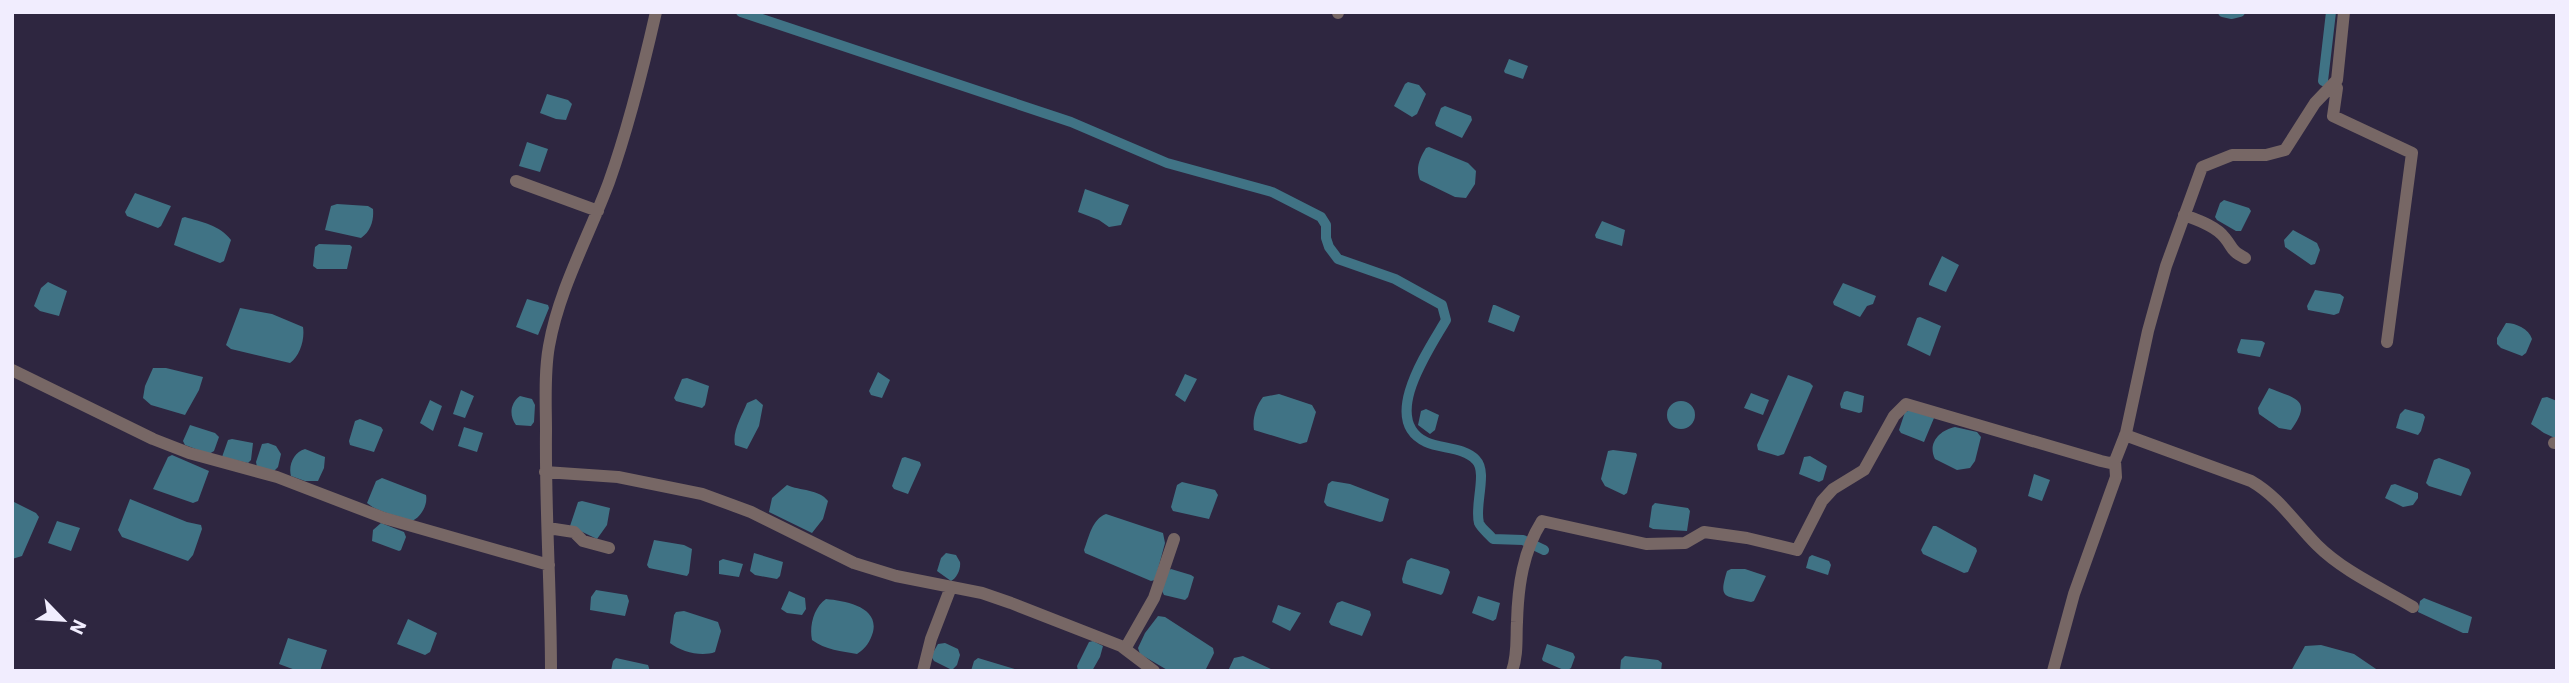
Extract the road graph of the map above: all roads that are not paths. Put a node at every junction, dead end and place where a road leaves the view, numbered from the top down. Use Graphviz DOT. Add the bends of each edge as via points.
graph roads {
  1 [pos="656,12"];
  2 [pos="2344,12"];
  3 [pos="2334,83"];
  4 [pos="516,181"];
  5 [pos="598,211"];
  6 [pos="2185,215"];
  7 [pos="2245,258"];
  8 [pos="2388,342"];
  9 [pos="12,370"];
  10 [pos="2125,435"];
  11 [pos="2115,461"];
  12 [pos="545,472"];
  13 [pos="548,528"];
  14 [pos="1174,540"];
  15 [pos="609,548"];
  16 [pos="549,565"];
  17 [pos="951,587"];
  18 [pos="2413,607"];
  19 [pos="1125,649"];
  20 [pos="551,671"];
  21 [pos="923,671"];
  22 [pos="1154,671"];
  23 [pos="1511,671"];
  24 [pos="2053,671"];
  1 -- 5 [label="street" via="627,127"];
  2 -- 3 [label="street"];
  3 -- 6 [label="street" via="2315,103 2285,150 2232,155 2202,167"];
  3 -- 8 [label="street" via="2333,117 2412,153"];
  4 -- 5 [label="street"];
  5 -- 12 [label="street" via="553,323"];
  6 -- 7 [label="street" via="2219,232 2231,249"];
  6 -- 10 [label="street" via="2166,266"];
  9 -- 16 [label="street" via="189,453 277,477 410,526"];
  10 -- 11 [label="street"];
  10 -- 18 [label="street" via="2266,489 2318,547"];
  11 -- 23 [label="street" via="2101,461 1906,404 1894,416 1864,470 1822,501 1797,550 1704,532 1685,543 1638,543 1542,521 1520,579"];
  11 -- 24 [label="street" via="2116,477 2074,594"];
  12 -- 13 [label="street"];
  12 -- 17 [label="street" via="618,477 702,494 751,512 854,563"];
  13 -- 15 [label="street" via="574,532 583,541"];
  13 -- 16 [label="street"];
  14 -- 19 [label="street" via="1154,598"];
  16 -- 20 [label="street"];
  17 -- 19 [label="street" via="982,593"];
  17 -- 21 [label="street"];
  19 -- 22 [label="street"];
}
